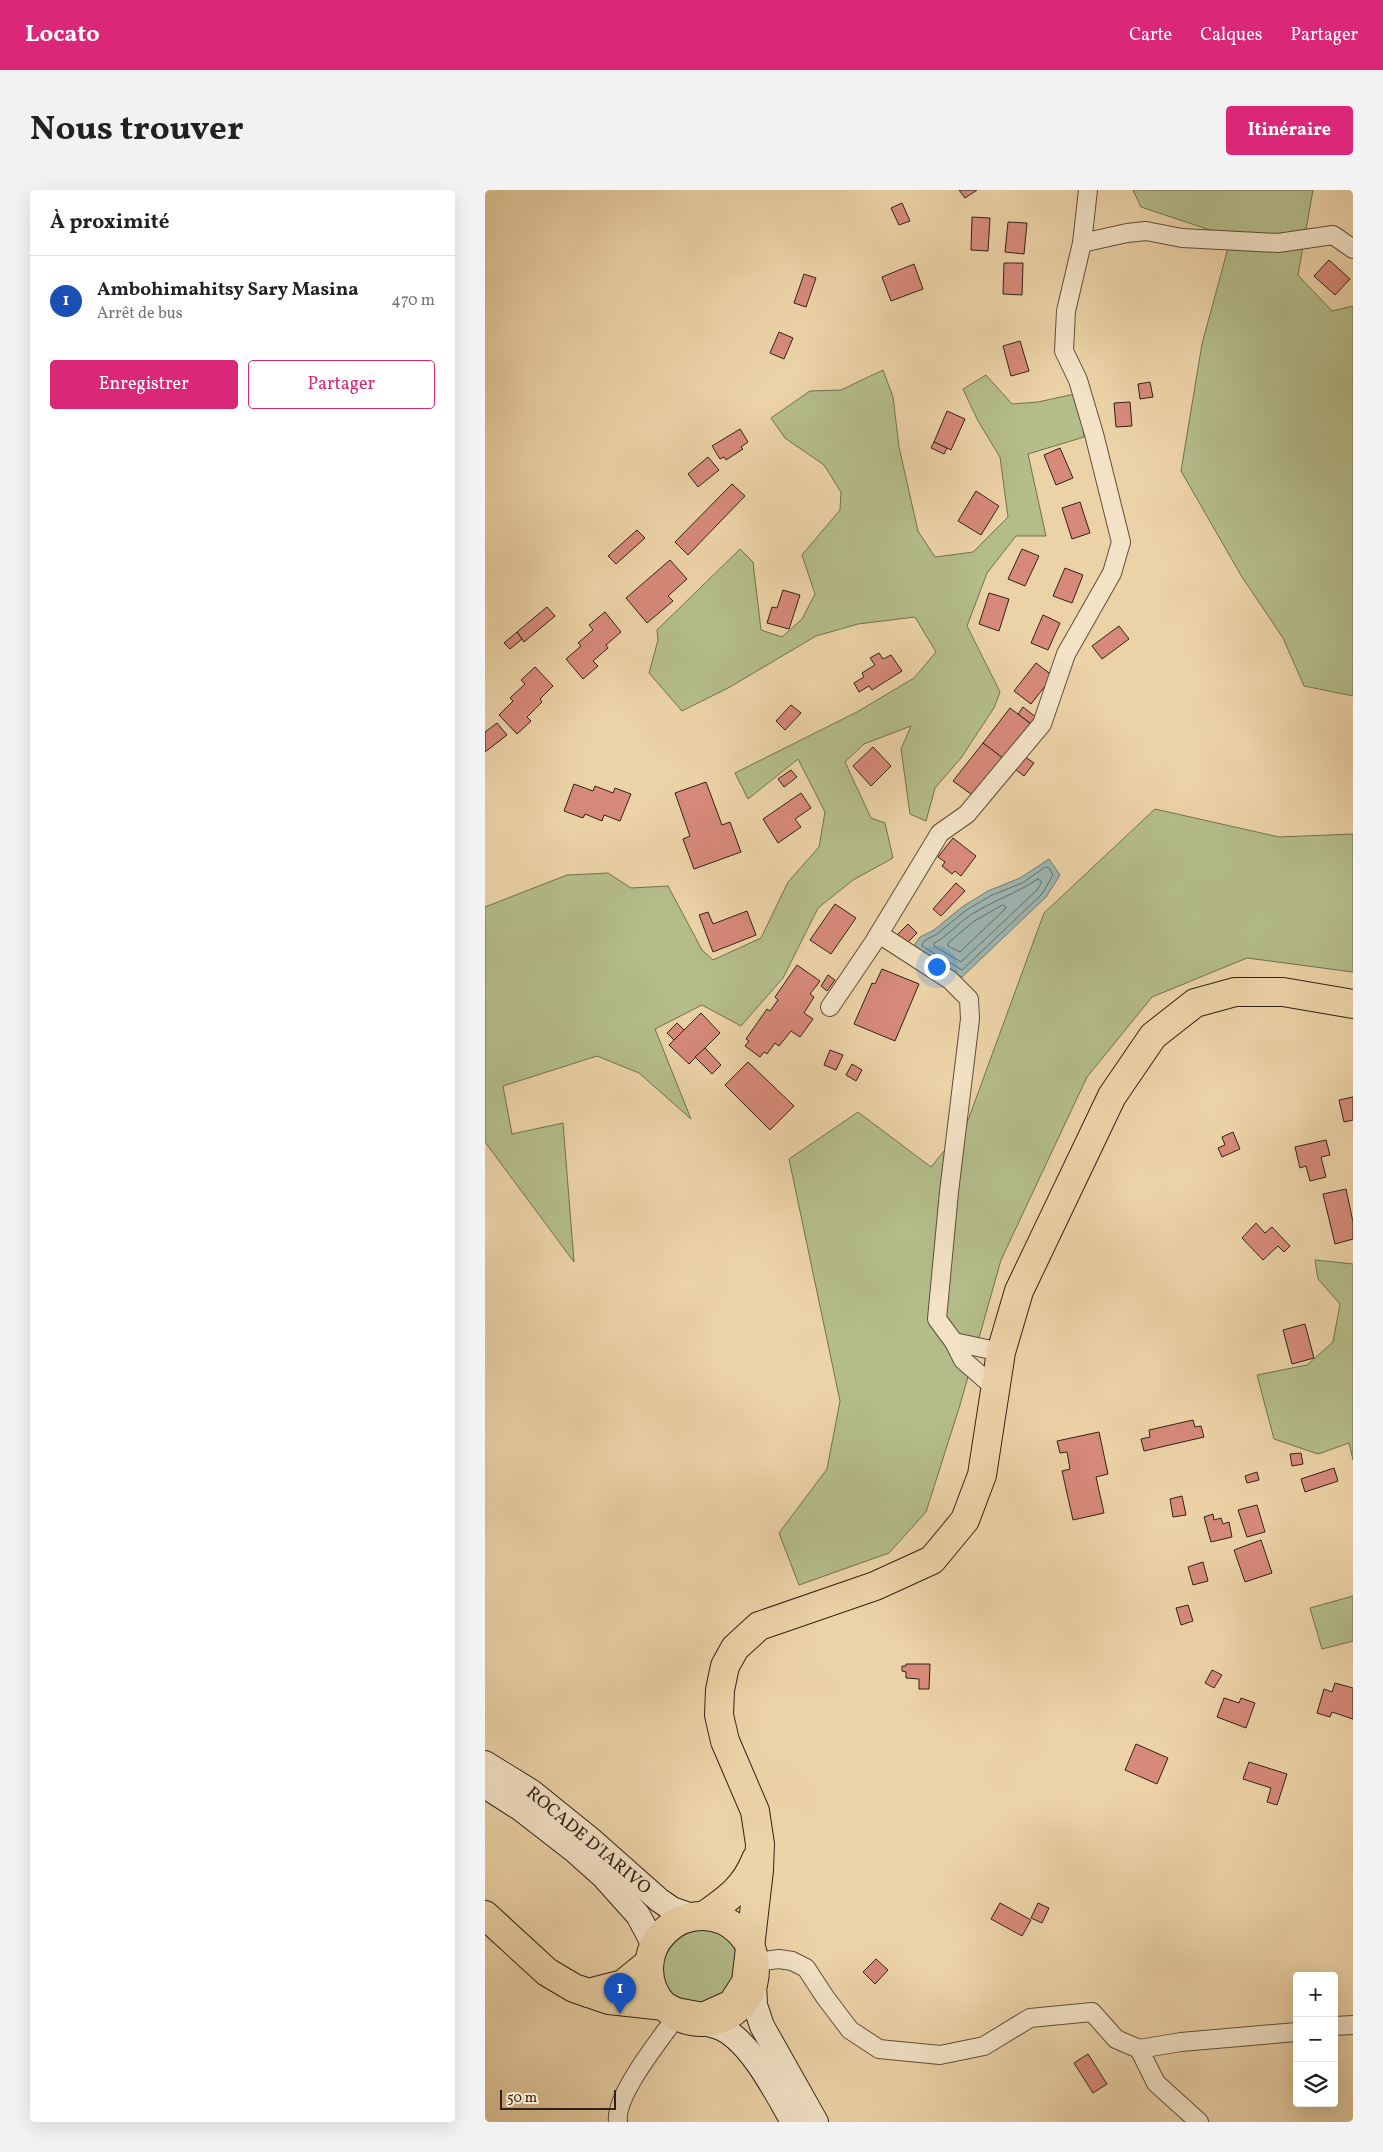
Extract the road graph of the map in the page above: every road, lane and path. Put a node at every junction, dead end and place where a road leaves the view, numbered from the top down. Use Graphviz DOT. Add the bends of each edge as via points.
graph roads {
  1 [pos="1088,190"];
  2 [pos="1082,243"];
  3 [pos="1353,249"];
  4 [pos="879,934"];
  5 [pos="1353,1004"];
  6 [pos="830,1007"];
  7 [pos="954,1342"];
  8 [pos="1001,1352"];
  9 [pos="995,1388"];
  10 [pos="485,1763"];
  11 [pos="485,1786"];
  12 [pos="759,1853"];
  13 [pos="485,1915"];
  14 [pos="699,1915"];
  15 [pos="651,1954"];
  16 [pos="753,1962"];
  17 [pos="588,1993"];
  18 [pos="680,2015"];
  19 [pos="1353,2025"];
  20 [pos="1338,2026"];
  21 [pos="1293,2032"];
  22 [pos="1139,2049"];
  23 [pos="618,2122"];
  24 [pos="793,2122"];
  25 [pos="816,2122"];
  26 [pos="1199,2122"];
  1 -- 2 [label="street"];
  2 -- 3 [label="street" via="1146,231 1182,238 1278,243 1333,235"];
  2 -- 4 [label="street" via="1066,311 1064,351 1078,380 1092,425 1121,542 1112,573 1066,654 1042,724 967,814 940,833"];
  4 -- 6 [label="street"];
  4 -- 7 [label="street" via="950,980 969,999 970,1019 937,1319"];
  5 -- 8 [label="main road" via="1283,992 1235,992 1195,1003 1153,1036 1112,1096 1019,1291"];
  7 -- 8 [label="street"];
  7 -- 9 [label="street" via="963,1360"];
  8 -- 9 [label="main road"];
  9 -- 12 [label="main road" via="982,1475 965,1520 932,1560 875,1586 759,1626 735,1648 725,1666 719,1715 725,1741 755,1811 760,1831"];
  10 -- 14 [label="main road, ROCADE D'IARIVO" via="533,1792 659,1900 672,1908"];
  11 -- 15 [label="main road, ROCADE D'IARIVO" via="521,1809 603,1876 638,1914"];
  12 -- 14 [label="main road" via="750,1875 733,1895"];
  12 -- 16 [label="main road"];
  13 -- 17 [label="main road" via="547,1972"];
  14 -- 15 [label="main road" via="670,1926"];
  14 -- 16 [label="main road" via="723,1919 739,1928"];
  15 -- 17 [label="main road" via="623,1984"];
  15 -- 18 [label="main road" via="649,1979 655,1994"];
  16 -- 18 [label="main road" via="743,2003 734,2011 724,2018"];
  16 -- 18 [label="main road" via="746,1982 732,2004 703,2017 676,2012"];
  16 -- 22 [label="street" via="779,1959 806,1968 851,2030 879,2050 939,2054 984,2046 1030,2018 1091,2012 1116,2039"];
  16 -- 25 [label="main road" via="755,2005 762,2026"];
  17 -- 18 [label="main road"];
  18 -- 23 [label="street" via="632,2080 617,2114"];
  18 -- 24 [label="main road" via="723,2029 743,2044 772,2084"];
  19 -- 20 [label="street"];
  21 -- 22 [label="street"];
  22 -- 26 [label="street" via="1156,2083"];
}
